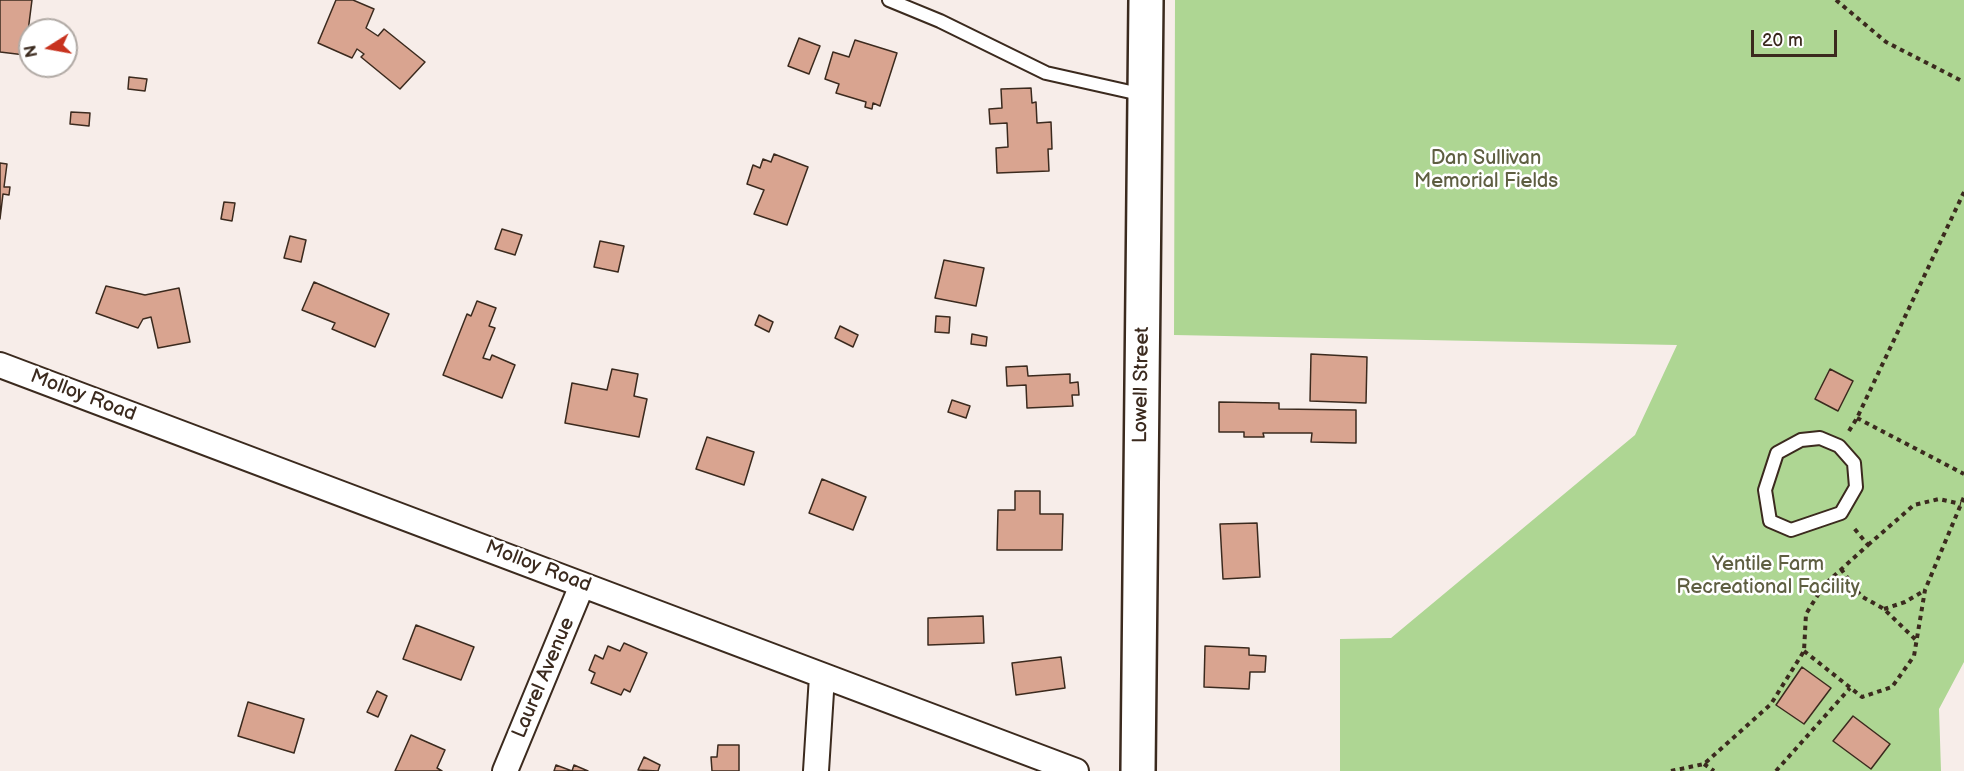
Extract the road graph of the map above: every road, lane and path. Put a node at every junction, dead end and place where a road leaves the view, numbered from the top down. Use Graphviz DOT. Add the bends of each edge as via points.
graph roads {
  1 [pos="889,0"];
  2 [pos="1146,0"];
  3 [pos="1836,0"];
  4 [pos="1964,82"];
  5 [pos="1145,95"];
  6 [pos="1964,192"];
  7 [pos="0,365"];
  8 [pos="1964,474"];
  9 [pos="1964,497"];
  10 [pos="1961,504"];
  11 [pos="1841,513"];
  12 [pos="1868,545"];
  13 [pos="1841,569"];
  14 [pos="582,585"];
  15 [pos="1925,590"];
  16 [pos="1884,609"];
  17 [pos="1917,641"];
  18 [pos="1804,651"];
  19 [pos="822,676"];
  20 [pos="1850,688"];
  21 [pos="1704,765"];
  22 [pos="504,771"];
  23 [pos="816,771"];
  24 [pos="1076,771"];
  25 [pos="1138,771"];
  26 [pos="1671,771"];
  27 [pos="1714,771"];
  28 [pos="1776,771"];
  1 -- 5 [label="lane" via="1046,73"];
  2 -- 5 [label="main road, Lowell Street"];
  3 -- 4 [label="path" via="1886,42"];
  5 -- 25 [label="main road, Lowell Street"];
  6 -- 8 [label="path" via="1857,418"];
  7 -- 14 [label="street, Molloy Road"];
  9 -- 10 [label="path"];
  10 -- 12 [label="path" via="1939,500 1914,505"];
  10 -- 15 [label="path"];
  11 -- 11 [label="lane" via="1856,487 1854,463 1839,446 1820,438 1801,440 1778,453 1765,490 1770,521 1791,530"];
  11 -- 12 [label="path"];
  12 -- 13 [label="path"];
  13 -- 16 [label="path" via="1861,596"];
  13 -- 18 [label="path" via="1824,585 1806,614"];
  14 -- 19 [label="street, Molloy Road"];
  14 -- 22 [label="street, Laurel Avenue"];
  15 -- 16 [label="path"];
  15 -- 17 [label="path"];
  16 -- 17 [label="path"];
  17 -- 20 [label="path" via="1914,656 1893,687 1862,697"];
  18 -- 20 [label="path"];
  18 -- 21 [label="path" via="1771,704"];
  19 -- 23 [label="street"];
  19 -- 24 [label="street, Molloy Road"];
  20 -- 28 [label="path"];
  21 -- 26 [label="path"];
  21 -- 27 [label="path"];
}
